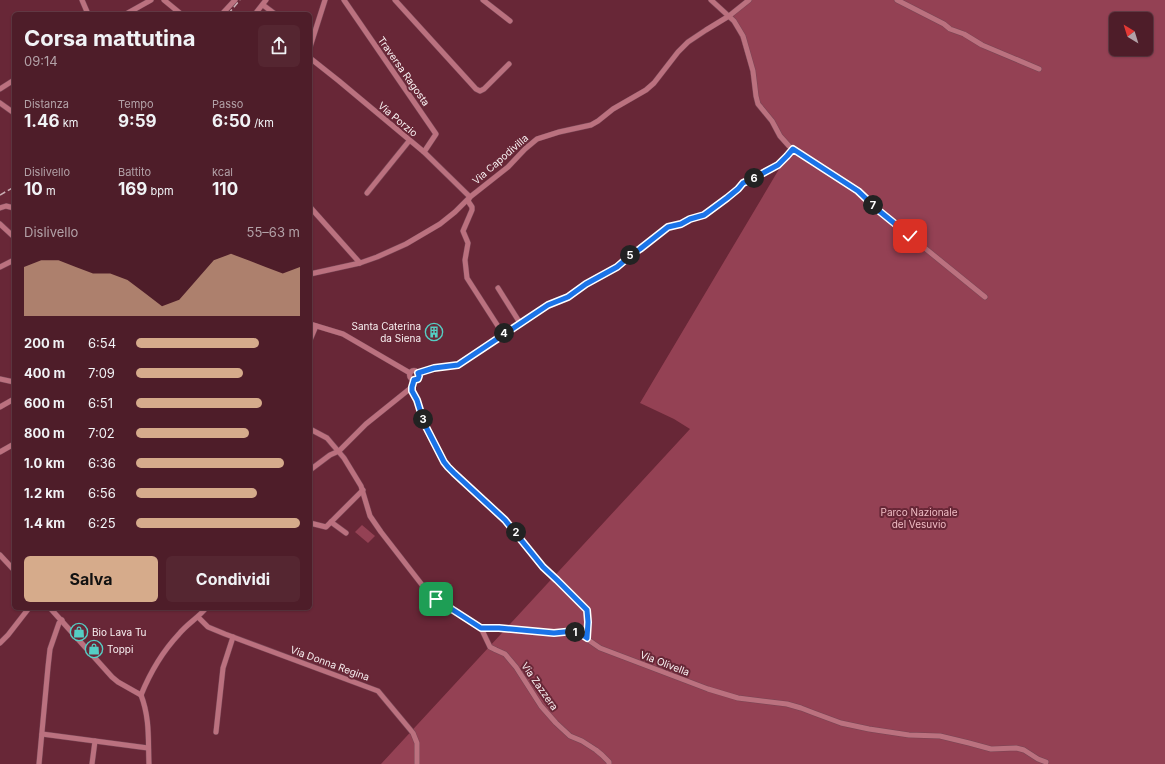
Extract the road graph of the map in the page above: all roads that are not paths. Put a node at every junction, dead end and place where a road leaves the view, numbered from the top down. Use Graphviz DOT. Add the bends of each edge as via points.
graph roads {
  1 [pos="82,0"];
  2 [pos="150,0"];
  3 [pos="164,0"];
  4 [pos="235,0"];
  5 [pos="266,0"];
  6 [pos="325,0"];
  7 [pos="344,0"];
  8 [pos="395,0"];
  9 [pos="483,0"];
  10 [pos="711,0"];
  11 [pos="749,0"];
  12 [pos="897,0"];
  13 [pos="263,5"];
  14 [pos="87,12"];
  15 [pos="129,12"];
  16 [pos="179,12"];
  17 [pos="224,12"];
  18 [pos="257,12"];
  19 [pos="272,12"];
  20 [pos="729,16"];
  21 [pos="510,21"];
  22 [pos="312,37"];
  23 [pos="312,60"];
  24 [pos="509,64"];
  25 [pos="1039,69"];
  26 [pos="12,81"];
  27 [pos="0,89"];
  28 [pos="0,103"];
  29 [pos="12,112"];
  30 [pos="409,140"];
  31 [pos="793,149"];
  32 [pos="424,152"];
  33 [pos="367,193"];
  34 [pos="470,197"];
  35 [pos="0,208"];
  36 [pos="12,208"];
  37 [pos="312,209"];
  38 [pos="0,224"];
  39 [pos="12,235"];
  40 [pos="12,261"];
  41 [pos="360,263"];
  42 [pos="0,267"];
  43 [pos="312,274"];
  44 [pos="498,288"];
  45 [pos="985,298"];
  46 [pos="520,323"];
  47 [pos="312,325"];
  48 [pos="316,326"];
  49 [pos="503,334"];
  50 [pos="312,335"];
  51 [pos="410,373"];
  52 [pos="418,373"];
  53 [pos="0,379"];
  54 [pos="414,380"];
  55 [pos="12,382"];
  56 [pos="412,387"];
  57 [pos="12,400"];
  58 [pos="0,407"];
  59 [pos="312,430"];
  60 [pos="12,445"];
  61 [pos="339,451"];
  62 [pos="0,452"];
  63 [pos="312,468"];
  64 [pos="362,490"];
  65 [pos="331,522"];
  66 [pos="312,524"];
  67 [pos="346,534"];
  68 [pos="0,555"];
  69 [pos="12,568"];
  70 [pos="27,610"];
  71 [pos="52,610"];
  72 [pos="204,610"];
  73 [pos="198,617"];
  74 [pos="62,620"];
  75 [pos="481,628"];
  76 [pos="233,637"];
  77 [pos="587,638"];
  78 [pos="0,643"];
  79 [pos="141,695"];
  80 [pos="216,732"];
  81 [pos="42,734"];
  82 [pos="95,742"];
  83 [pos="148,748"];
  84 [pos="1046,762"];
  85 [pos="39,764"];
  86 [pos="92,764"];
  87 [pos="149,764"];
  88 [pos="417,764"];
  89 [pos="609,764"];
  1 -- 14 [label="street"];
  2 -- 15 [label="street"];
  3 -- 16 [label="street"];
  4 -- 17 [label="street"];
  5 -- 13 [label="street"];
  6 -- 22 [label="street"];
  7 -- 32 [label="street, Traversa Ragosta" via="436,134"];
  8 -- 24 [label="street" via="476,89 484,89"];
  9 -- 21 [label="street"];
  10 -- 20 [label="street"];
  11 -- 20 [label="street, Via Capodivilla"];
  12 -- 25 [label="street" via="982,45"];
  13 -- 18 [label="street"];
  13 -- 19 [label="street"];
  20 -- 31 [label="street" via="743,36 753,71 758,104 780,136"];
  20 -- 34 [label="street, Via Capodivilla" via="688,42 646,90 591,125 537,139 508,167"];
  23 -- 30 [label="street, Via Porzio"];
  26 -- 27 [label="street"];
  28 -- 29 [label="street"];
  30 -- 32 [label="street, Via Porzio"];
  30 -- 33 [label="street"];
  31 -- 45 [label="street" via="858,191"];
  31 -- 46 [label="street" via="778,165 743,183 704,215 668,227 617,267"];
  32 -- 34 [label="street, Via Porzio"];
  34 -- 41 [label="street, Via Capodivilla" via="428,232"];
  34 -- 49 [label="street" via="468,202 472,210 464,231 468,243 465,260 467,278"];
  35 -- 36 [label="street"];
  37 -- 41 [label="street"];
  38 -- 39 [label="street"];
  40 -- 42 [label="street"];
  41 -- 43 [label="street, Via Capodivilla"];
  44 -- 46 [label="street"];
  46 -- 49 [label="street"];
  47 -- 48 [label="street"];
  48 -- 50 [label="street"];
  48 -- 51 [label="street" via="343,334"];
  49 -- 52 [label="street" via="458,365"];
  51 -- 52 [label="street"];
  51 -- 54 [label="street" via="410,378"];
  52 -- 54 [label="street" via="418,379"];
  53 -- 55 [label="street"];
  54 -- 56 [label="street"];
  56 -- 61 [label="street" via="366,424"];
  56 -- 77 [label="street" via="424,423 448,467 505,520 543,567 587,610"];
  57 -- 58 [label="street"];
  59 -- 61 [label="street" via="327,438"];
  60 -- 62 [label="street"];
  61 -- 63 [label="street"];
  61 -- 64 [label="street"];
  64 -- 65 [label="street"];
  64 -- 75 [label="street" via="370,516 426,590"];
  65 -- 66 [label="street" via="326,528"];
  65 -- 67 [label="street"];
  68 -- 69 [label="street"];
  70 -- 78 [label="street"];
  71 -- 74 [label="street"];
  72 -- 73 [label="street"];
  73 -- 76 [label="street, Via Donna Regina" via="208,626"];
  73 -- 79 [label="street" via="170,644 147,680"];
  74 -- 79 [label="street" via="112,677"];
  74 -- 81 [label="street" via="50,649"];
  75 -- 77 [label="street, Via Olivella" via="554,633 574,631"];
  75 -- 89 [label="street, Via Zazzera" via="490,647 505,654 556,723 570,736 602,755"];
  76 -- 80 [label="street" via="223,668"];
  76 -- 88 [label="street, Via Donna Regina" via="378,691 413,733 417,743"];
  77 -- 84 [label="street, Via Olivella" via="600,648 738,698 787,704 841,723 910,735 940,736 991,749 1016,748"];
  79 -- 83 [label="street" via="148,722"];
  81 -- 82 [label="street"];
  81 -- 85 [label="street"];
  82 -- 83 [label="street"];
  82 -- 86 [label="street"];
  83 -- 87 [label="street"];
}
